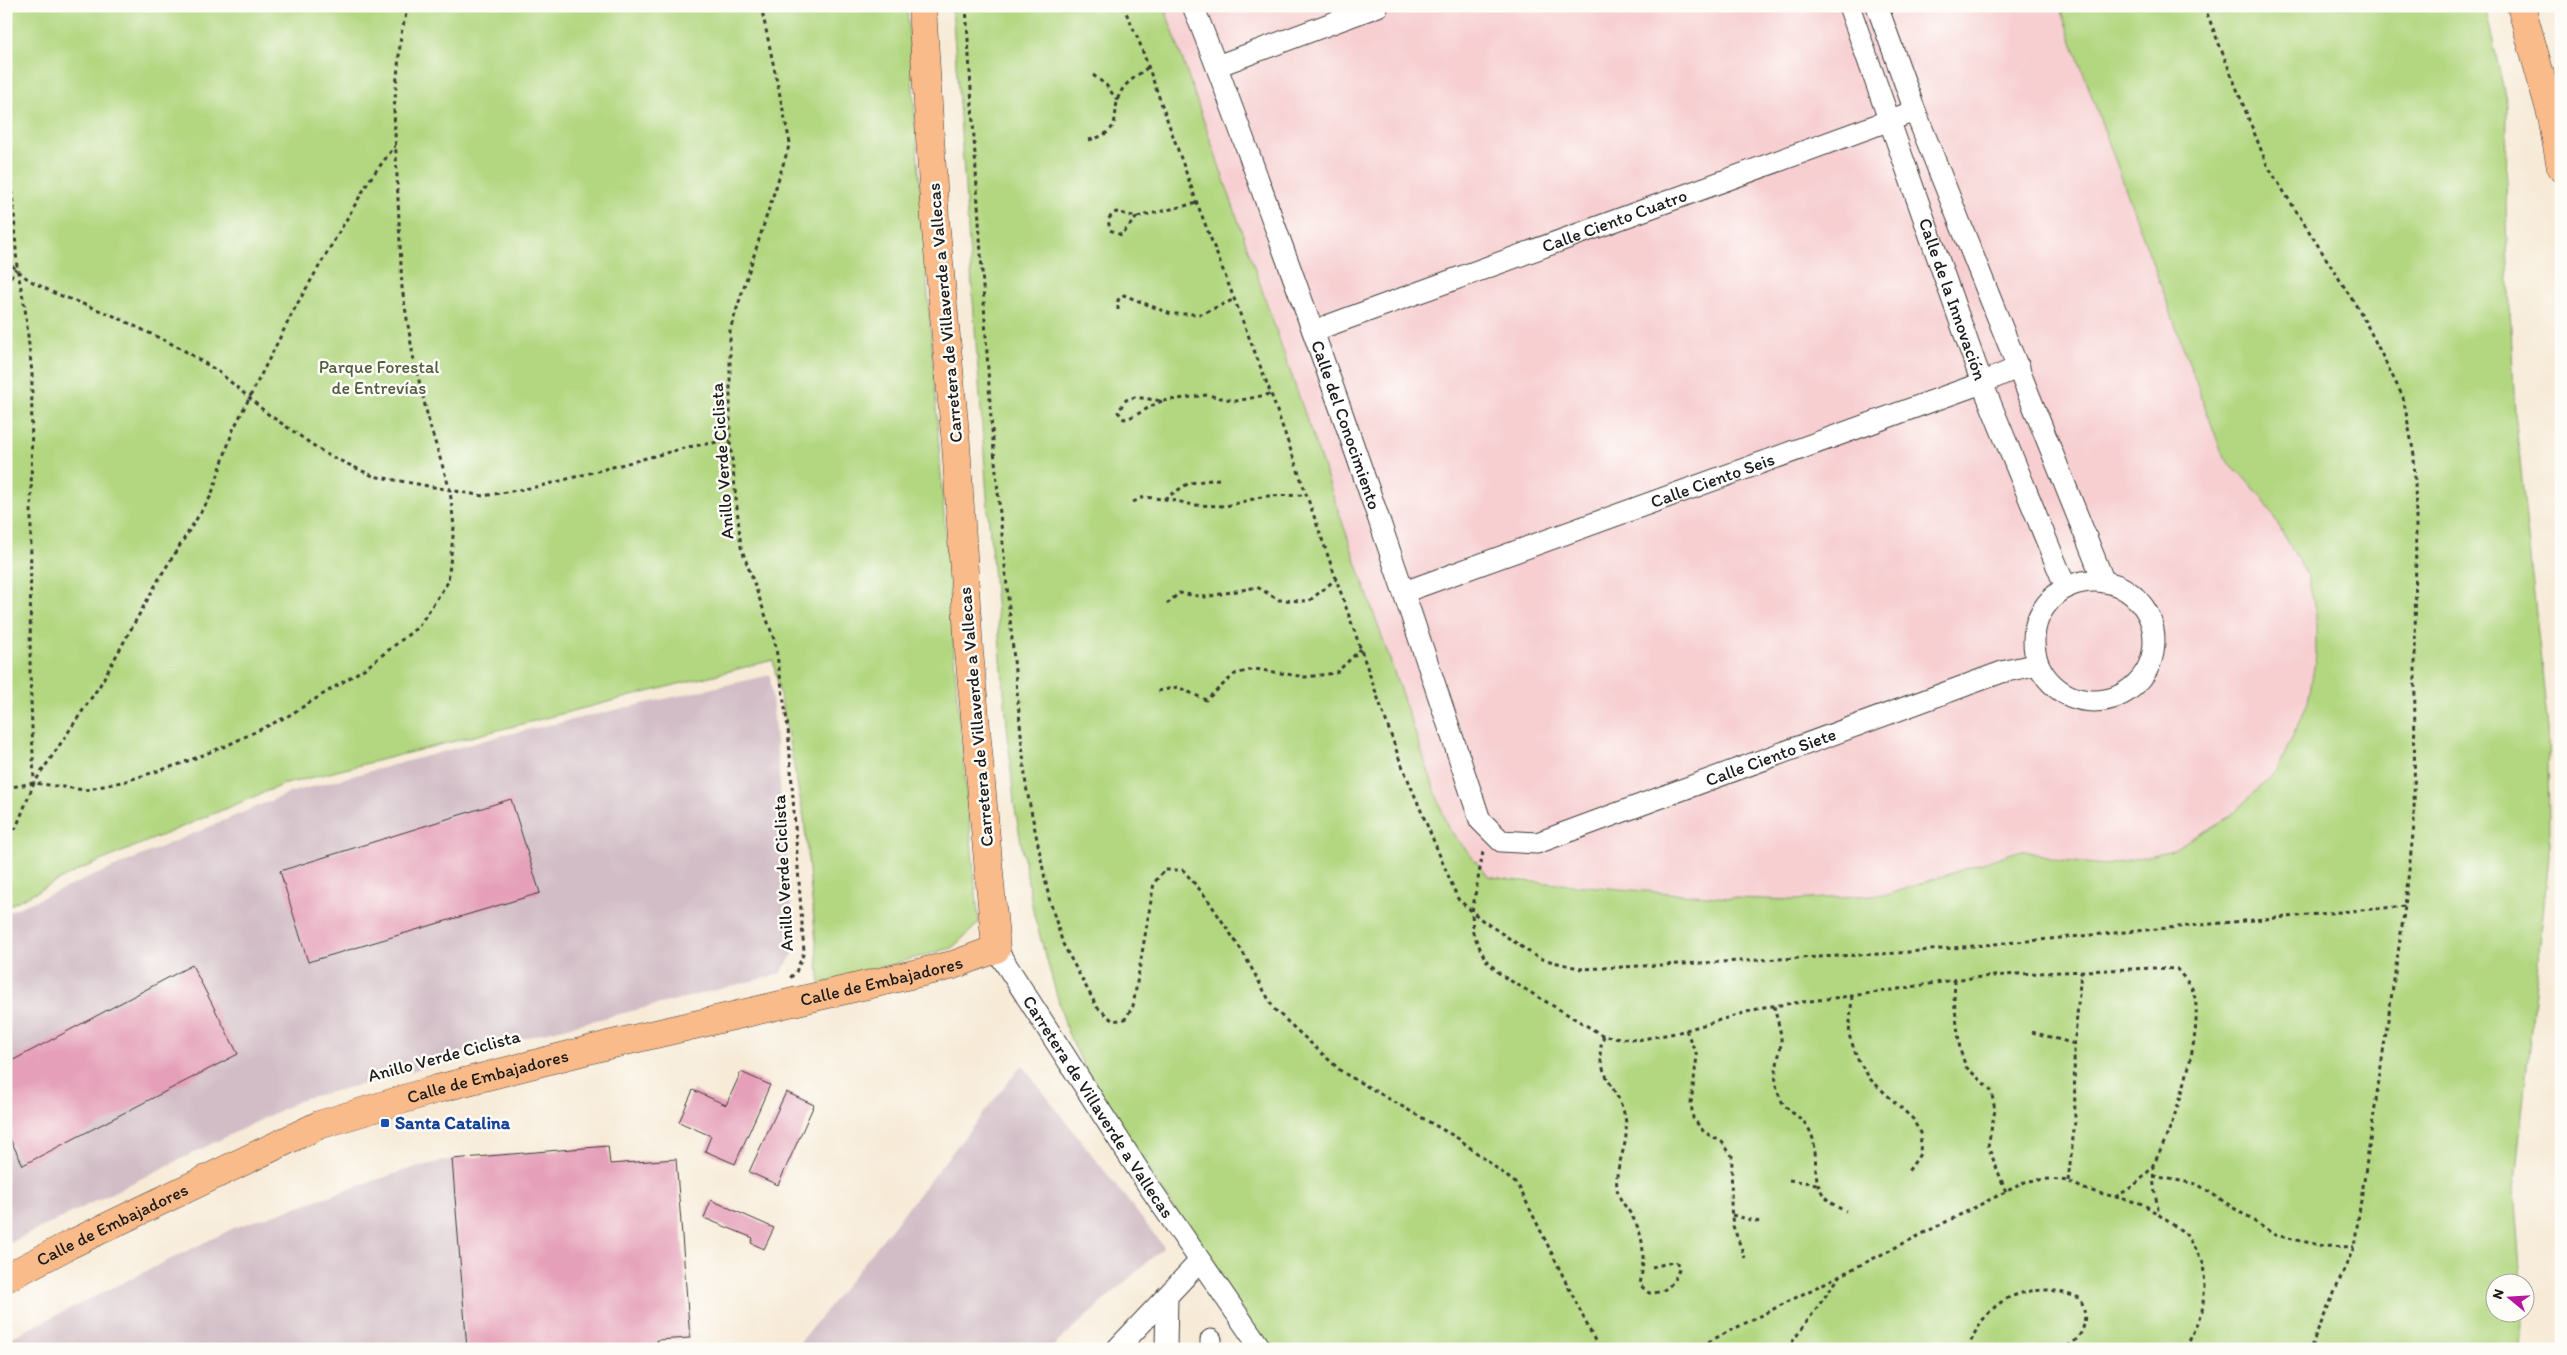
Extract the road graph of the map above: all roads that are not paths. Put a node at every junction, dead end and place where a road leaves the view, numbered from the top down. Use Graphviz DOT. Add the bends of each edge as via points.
graph roads {
  1 [pos="922,6"];
  2 [pos="1193,6"];
  3 [pos="1378,6"];
  4 [pos="1849,6"];
  5 [pos="1877,6"];
  6 [pos="2521,6"];
  7 [pos="1217,66"];
  8 [pos="1915,111"];
  9 [pos="1890,121"];
  10 [pos="2561,168"];
  11 [pos="1313,331"];
  12 [pos="2019,367"];
  13 [pos="1982,383"];
  14 [pos="2104,582"];
  15 [pos="2066,588"];
  16 [pos="1404,592"];
  17 [pos="2038,664"];
  18 [pos="1496,836"];
  19 [pos="996,949"];
  20 [pos="1200,1261"];
  21 [pos="6,1278"];
  22 [pos="1167,1296"];
  23 [pos="1120,1347"];
  24 [pos="1166,1349"];
  25 [pos="1261,1349"];
  1 -- 19 [label="main road, Carretera de Villaverde a Vallecas" via="935,219"];
  2 -- 7 [label="street, Calle del Conocimiento"];
  3 -- 7 [label="street"];
  4 -- 9 [label="street, Calle de la Innovación"];
  5 -- 8 [label="street, Calle de la Innovación"];
  6 -- 10 [label="main road" via="2552,116"];
  7 -- 11 [label="street, Calle del Conocimiento"];
  8 -- 9 [label="street, Calle Ciento Cuatro"];
  8 -- 12 [label="street, Calle de la Innovación"];
  9 -- 11 [label="street, Calle Ciento Cuatro"];
  9 -- 13 [label="street, Calle de la Innovación"];
  11 -- 16 [label="street, Calle del Conocimiento"];
  12 -- 13 [label="street, Calle Ciento Seis"];
  12 -- 14 [label="street, Calle de la Innovación"];
  13 -- 15 [label="street, Calle de la Innovación"];
  13 -- 16 [label="street, Calle Ciento Seis"];
  14 -- 15 [label="street" via="2085,582"];
  14 -- 17 [label="street" via="2124,589 2140,602 2150,620 2154,640 2151,661 2141,679 2119,695 2106,700 2086,701 2066,695 2050,682"];
  15 -- 17 [label="street" via="2048,601 2037,620 2034,642"];
  16 -- 18 [label="street, Calle del Conocimiento" via="1480,820"];
  17 -- 18 [label="street, Calle Ciento Siete" via="2002,672 1537,843"];
  19 -- 20 [label="street, Carretera de Villaverde a Vallecas"];
  19 -- 21 [label="main road, Calle de Embajadores" via="952,965 608,1045 446,1087 319,1126"];
  20 -- 22 [label="street"];
  20 -- 25 [label="street, Carretera de Villaverde a Vallecas"];
  22 -- 23 [label="street"];
  22 -- 24 [label="street"];
}
